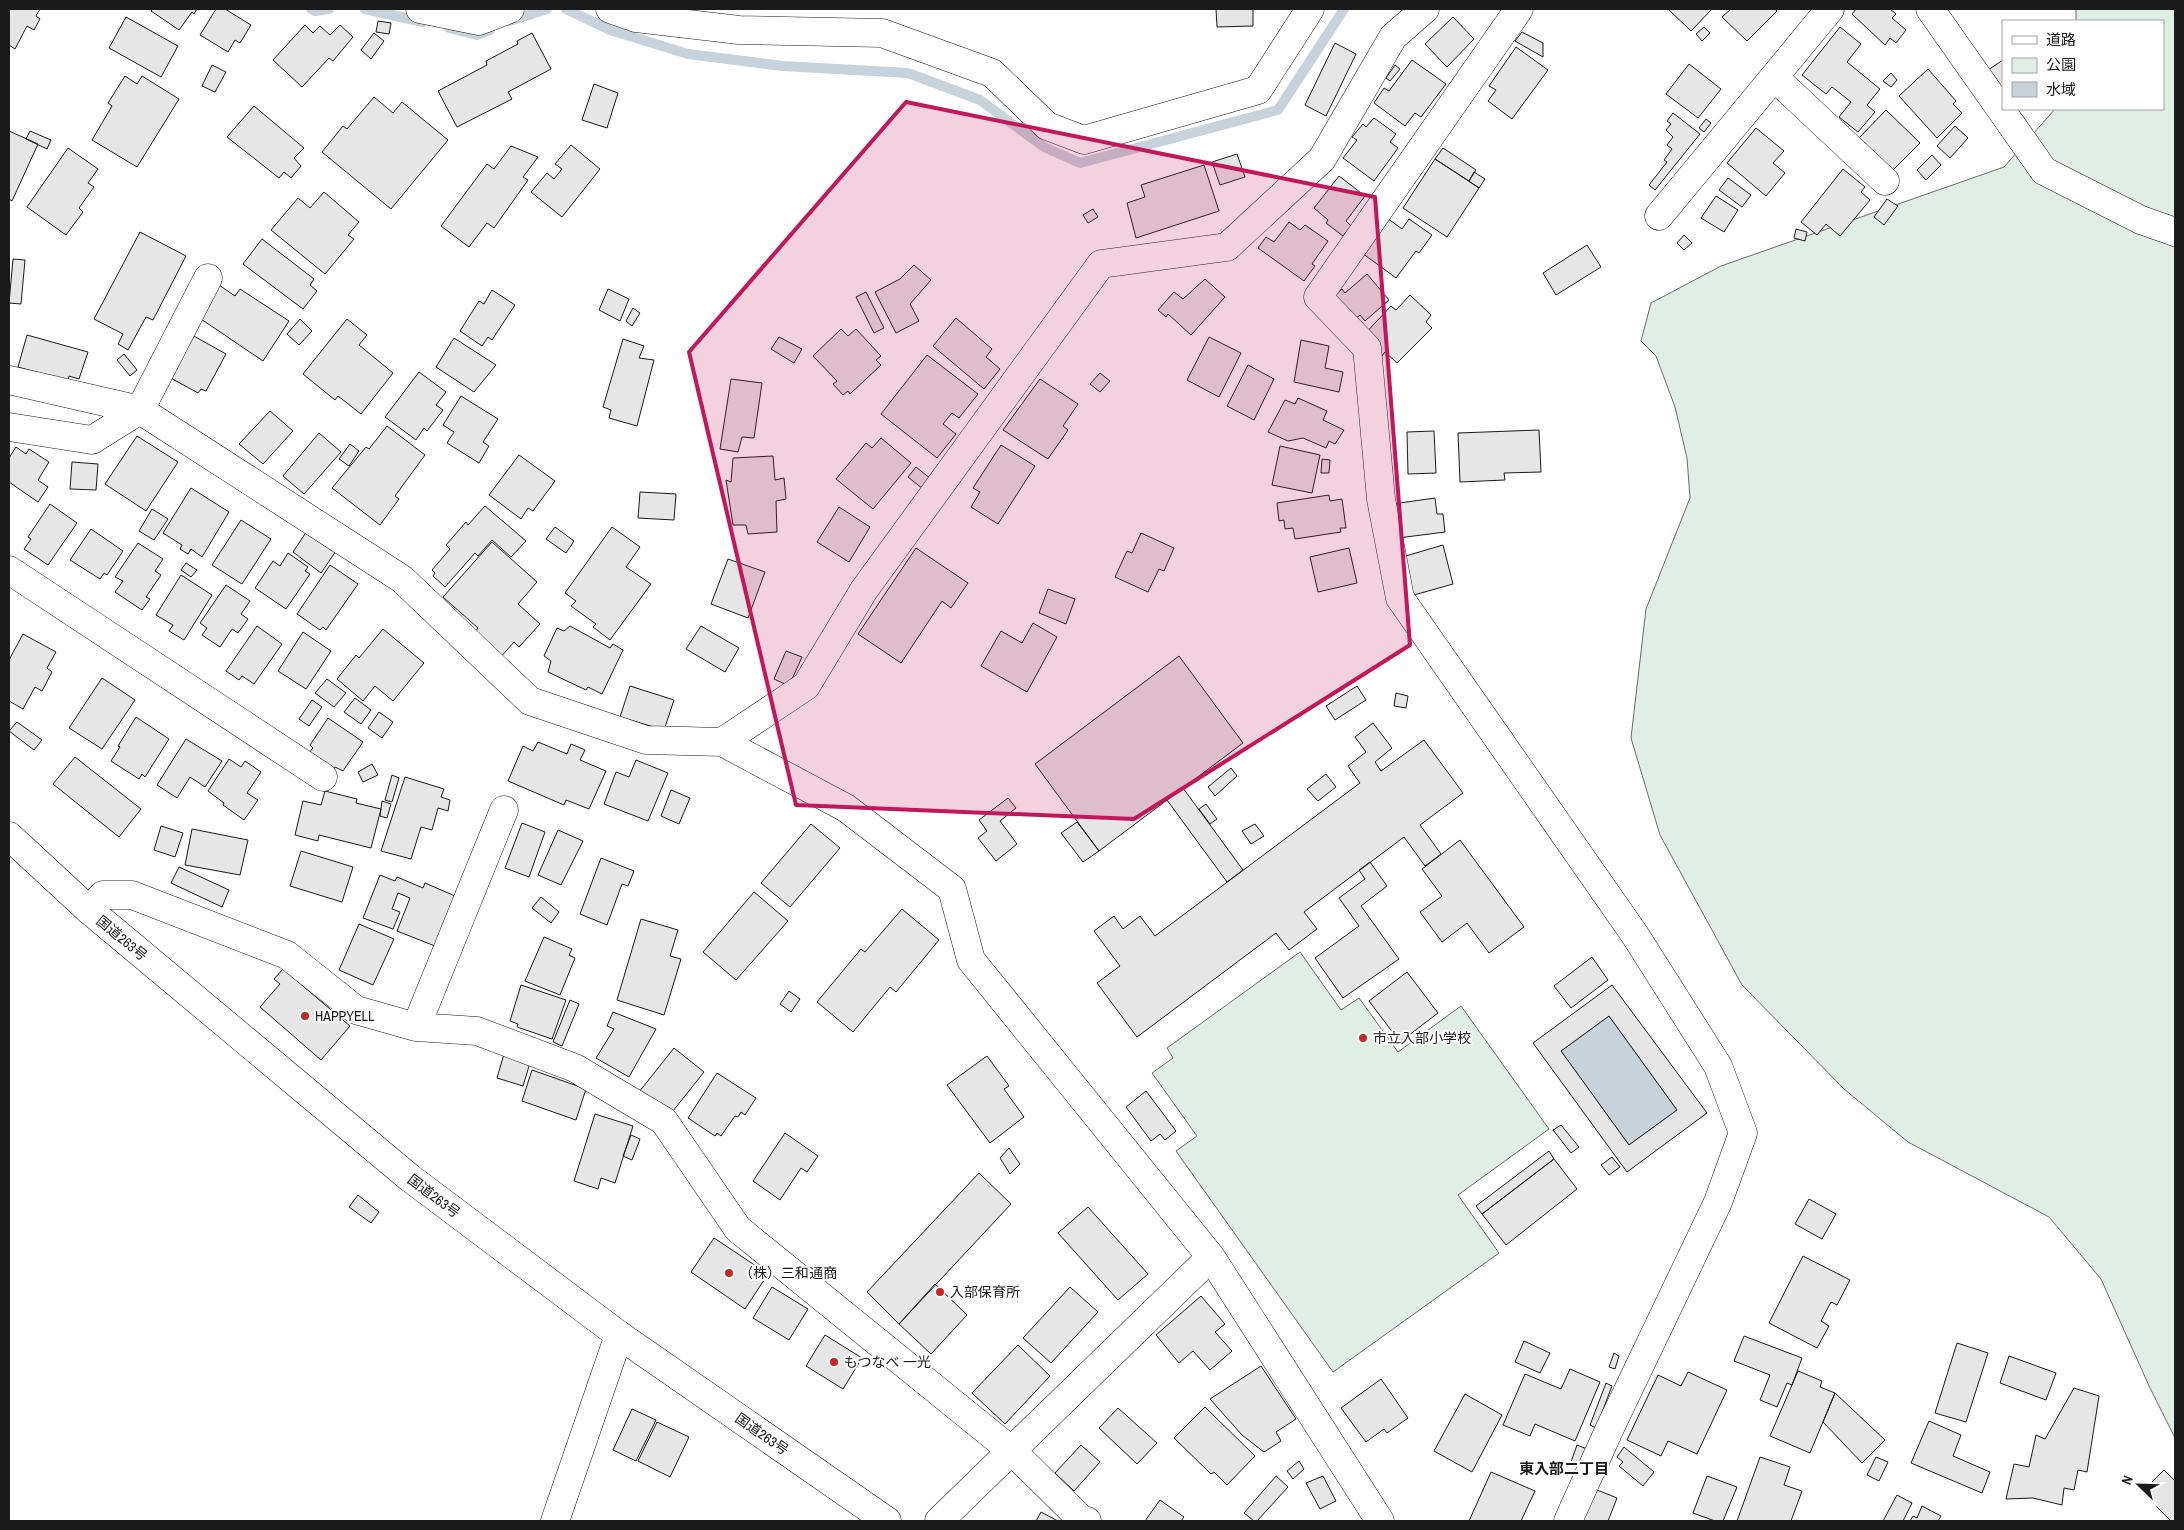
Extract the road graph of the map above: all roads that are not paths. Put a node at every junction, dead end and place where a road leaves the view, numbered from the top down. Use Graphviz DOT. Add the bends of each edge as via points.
graph roads {
  1 [pos="420,9"];
  2 [pos="510,9"];
  3 [pos="610,9"];
  4 [pos="1310,9"];
  5 [pos="1425,9"];
  6 [pos="1518,9"];
  7 [pos="1830,9"];
  8 [pos="1930,9"];
  9 [pos="1774,77"];
  10 [pos="1885,181"];
  11 [pos="1660,216"];
  12 [pos="2175,232"];
  13 [pos="208,278"];
  14 [pos="9,380"];
  15 [pos="140,410"];
  16 [pos="9,427"];
  17 [pos="9,570"];
  18 [pos="722,742"];
  19 [pos="323,777"];
  20 [pos="504,810"];
  21 [pos="9,836"];
  22 [pos="89,910"];
  23 [pos="416,1028"];
  24 [pos="1212,1256"];
  25 [pos="619,1335"];
  26 [pos="1012,1451"];
  27 [pos="554,1521"];
  28 [pos="887,1521"];
  29 [pos="940,1521"];
  30 [pos="1087,1521"];
  31 [pos="1380,1521"];
  32 [pos="1568,1521"];
  1 -- 2 [label="main road" via="479,21"];
  3 -- 4 [label="main road" via="636,18 739,30 882,33 992,73 1047,126 1084,140 1258,90"];
  5 -- 18 [label="main road" via="1393,37 1322,159 1227,247 1100,264 864,590 806,686"];
  6 -- 32 [label="main road" via="1318,297 1367,348 1381,499 1400,598 1645,951 1718,1066 1743,1133 1718,1202"];
  7 -- 9 [label="main road"];
  8 -- 12 [label="main road" via="2044,171 2141,220"];
  9 -- 10 [label="main road"];
  9 -- 11 [label="main road"];
  13 -- 15 [label="main road"];
  14 -- 15 [label="main road"];
  15 -- 16 [label="main road" via="92,440"];
  15 -- 18 [label="main road" via="402,579 530,701 646,740"];
  17 -- 19 [label="main road"];
  18 -- 24 [label="main road" via="846,808 952,889 971,960"];
  20 -- 23 [label="main road"];
  21 -- 22 [label="main road, 国道263号"];
  22 -- 23 [label="main road" via="103,895 132,895 287,955 356,1010"];
  22 -- 25 [label="main road, 国道263号" via="410,1178"];
  23 -- 26 [label="main road" via="477,1032 576,1068 664,1121 738,1229"];
  24 -- 26 [label="main road"];
  24 -- 31 [label="main road"];
  25 -- 27 [label="main road"];
  25 -- 28 [label="main road, 国道263号"];
  26 -- 29 [label="main road"];
  26 -- 30 [label="main road" via="1081,1519"];
}
